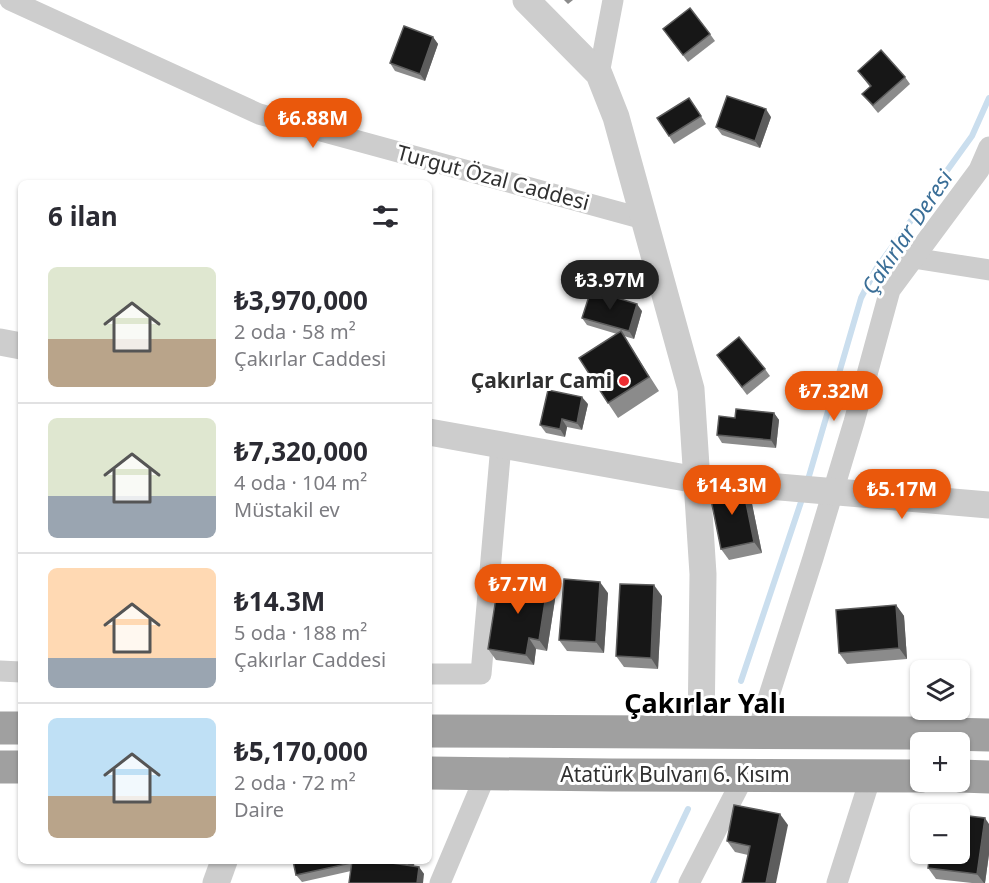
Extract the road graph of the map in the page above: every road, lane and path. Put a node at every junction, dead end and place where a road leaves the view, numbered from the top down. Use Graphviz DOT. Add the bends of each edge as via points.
graph roads {
  1 [pos="10,0"];
  2 [pos="526,0"];
  3 [pos="613,0"];
  4 [pos="600,74"];
  5 [pos="989,147"];
  6 [pos="644,219"];
  7 [pos="913,258"];
  8 [pos="989,270"];
  9 [pos="0,342"];
  10 [pos="18,345"];
  11 [pos="432,433"];
  12 [pos="501,445"];
  13 [pos="697,480"];
  14 [pos="826,491"];
  15 [pos="989,504"];
  16 [pos="0,671"];
  17 [pos="18,672"];
  18 [pos="432,674"];
  19 [pos="0,728"];
  20 [pos="18,728"];
  21 [pos="432,731"];
  22 [pos="700,733"];
  23 [pos="757,733"];
  24 [pos="989,735"];
  25 [pos="0,767"];
  26 [pos="18,767"];
  27 [pos="432,773"];
  28 [pos="486,774"];
  29 [pos="744,776"];
  30 [pos="871,776"];
  31 [pos="910,776"];
  32 [pos="970,776"];
  33 [pos="989,777"];
  34 [pos="223,864"];
  35 [pos="216,883"];
  36 [pos="440,883"];
  37 [pos="689,883"];
  38 [pos="837,883"];
  1 -- 6 [label="street, Turgut Özal Caddesi" via="259,114"];
  2 -- 4 [label="street"];
  3 -- 4 [label="street"];
  4 -- 6 [label="street"];
  5 -- 7 [label="street" via="979,170"];
  6 -- 13 [label="street" via="691,388"];
  7 -- 8 [label="street"];
  7 -- 14 [label="street" via="890,290 854,422"];
  9 -- 10 [label="street"];
  11 -- 12 [label="street"];
  12 -- 13 [label="street"];
  12 -- 18 [label="street" via="481,674"];
  13 -- 14 [label="street"];
  13 -- 22 [label="street" via="703,574"];
  14 -- 15 [label="street"];
  14 -- 23 [label="street" via="810,569"];
  16 -- 17 [label="street"];
  19 -- 20 [label="highway"];
  21 -- 22 [label="highway, Atatürk Bulvarı 6. Kısım"];
  22 -- 23 [label="highway, Atatürk Bulvarı 6. Kısım"];
  23 -- 24 [label="highway, Atatürk Bulvarı 6. Kısım"];
  25 -- 26 [label="highway"];
  27 -- 28 [label="highway, Atatürk Bulvarı 6. Kısım"];
  28 -- 29 [label="highway, Atatürk Bulvarı 6. Kısım"];
  28 -- 36 [label="street"];
  29 -- 30 [label="highway, Atatürk Bulvarı 6. Kısım"];
  29 -- 37 [label="street"];
  30 -- 31 [label="highway, Atatürk Bulvarı 6. Kısım"];
  30 -- 38 [label="street"];
  32 -- 33 [label="highway"];
  34 -- 35 [label="street"];
}
